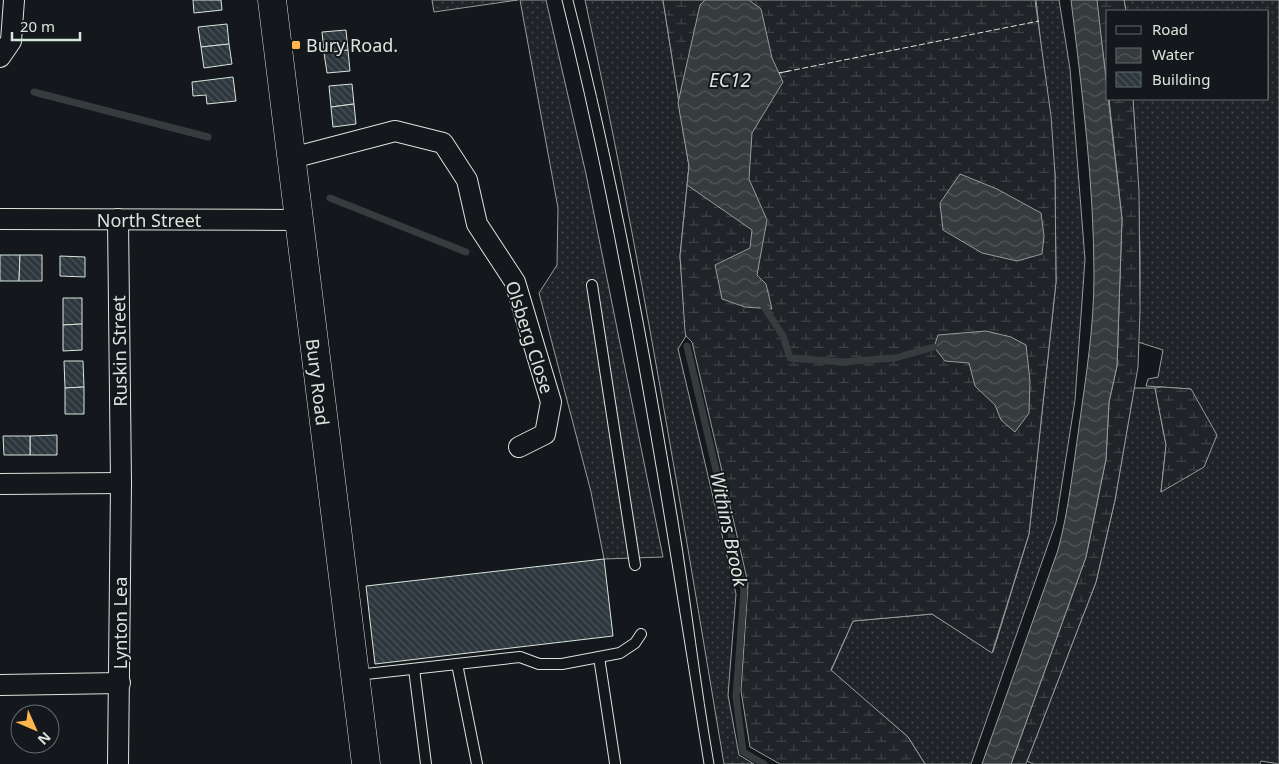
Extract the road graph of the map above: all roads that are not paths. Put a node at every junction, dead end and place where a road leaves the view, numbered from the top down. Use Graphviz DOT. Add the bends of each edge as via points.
graph roads {
  1 [pos="14,0"];
  2 [pos="272,0"];
  3 [pos="0,57"];
  4 [pos="292,158"];
  5 [pos="0,219"];
  6 [pos="118,219"];
  7 [pos="297,220"];
  8 [pos="592,285"];
  9 [pos="519,447"];
  10 [pos="121,483"];
  11 [pos="0,484"];
  12 [pos="635,565"];
  13 [pos="641,634"];
  14 [pos="599,657"];
  15 [pos="457,664"];
  16 [pos="414,669"];
  17 [pos="356,675"];
  18 [pos="120,683"];
  19 [pos="0,685"];
  20 [pos="615,763"];
  21 [pos="118,764"];
  22 [pos="366,764"];
  23 [pos="426,764"];
  24 [pos="477,764"];
  1 -- 3 [label="street" via="11,41"];
  2 -- 4 [label="street, Bury Road"];
  4 -- 7 [label="street, Bury Road"];
  4 -- 9 [label="street, Olsberg Close" via="395,131 443,143 467,180 477,224 515,282 551,402 546,434"];
  5 -- 6 [label="street, North Street"];
  6 -- 7 [label="street, North Street"];
  6 -- 10 [label="street, Ruskin Street"];
  7 -- 17 [label="street, Bury Road"];
  8 -- 12 [label="lane"];
  10 -- 11 [label="street"];
  10 -- 18 [label="street, Lynton Lea"];
  13 -- 14 [label="lane" via="635,643 620,653"];
  14 -- 15 [label="lane" via="562,664 539,664 520,658"];
  14 -- 20 [label="lane"];
  15 -- 16 [label="lane"];
  15 -- 24 [label="lane"];
  16 -- 17 [label="lane"];
  16 -- 23 [label="lane"];
  17 -- 22 [label="street, Bury Road"];
  18 -- 19 [label="street"];
  18 -- 21 [label="street, Lynton Lea"];
}
